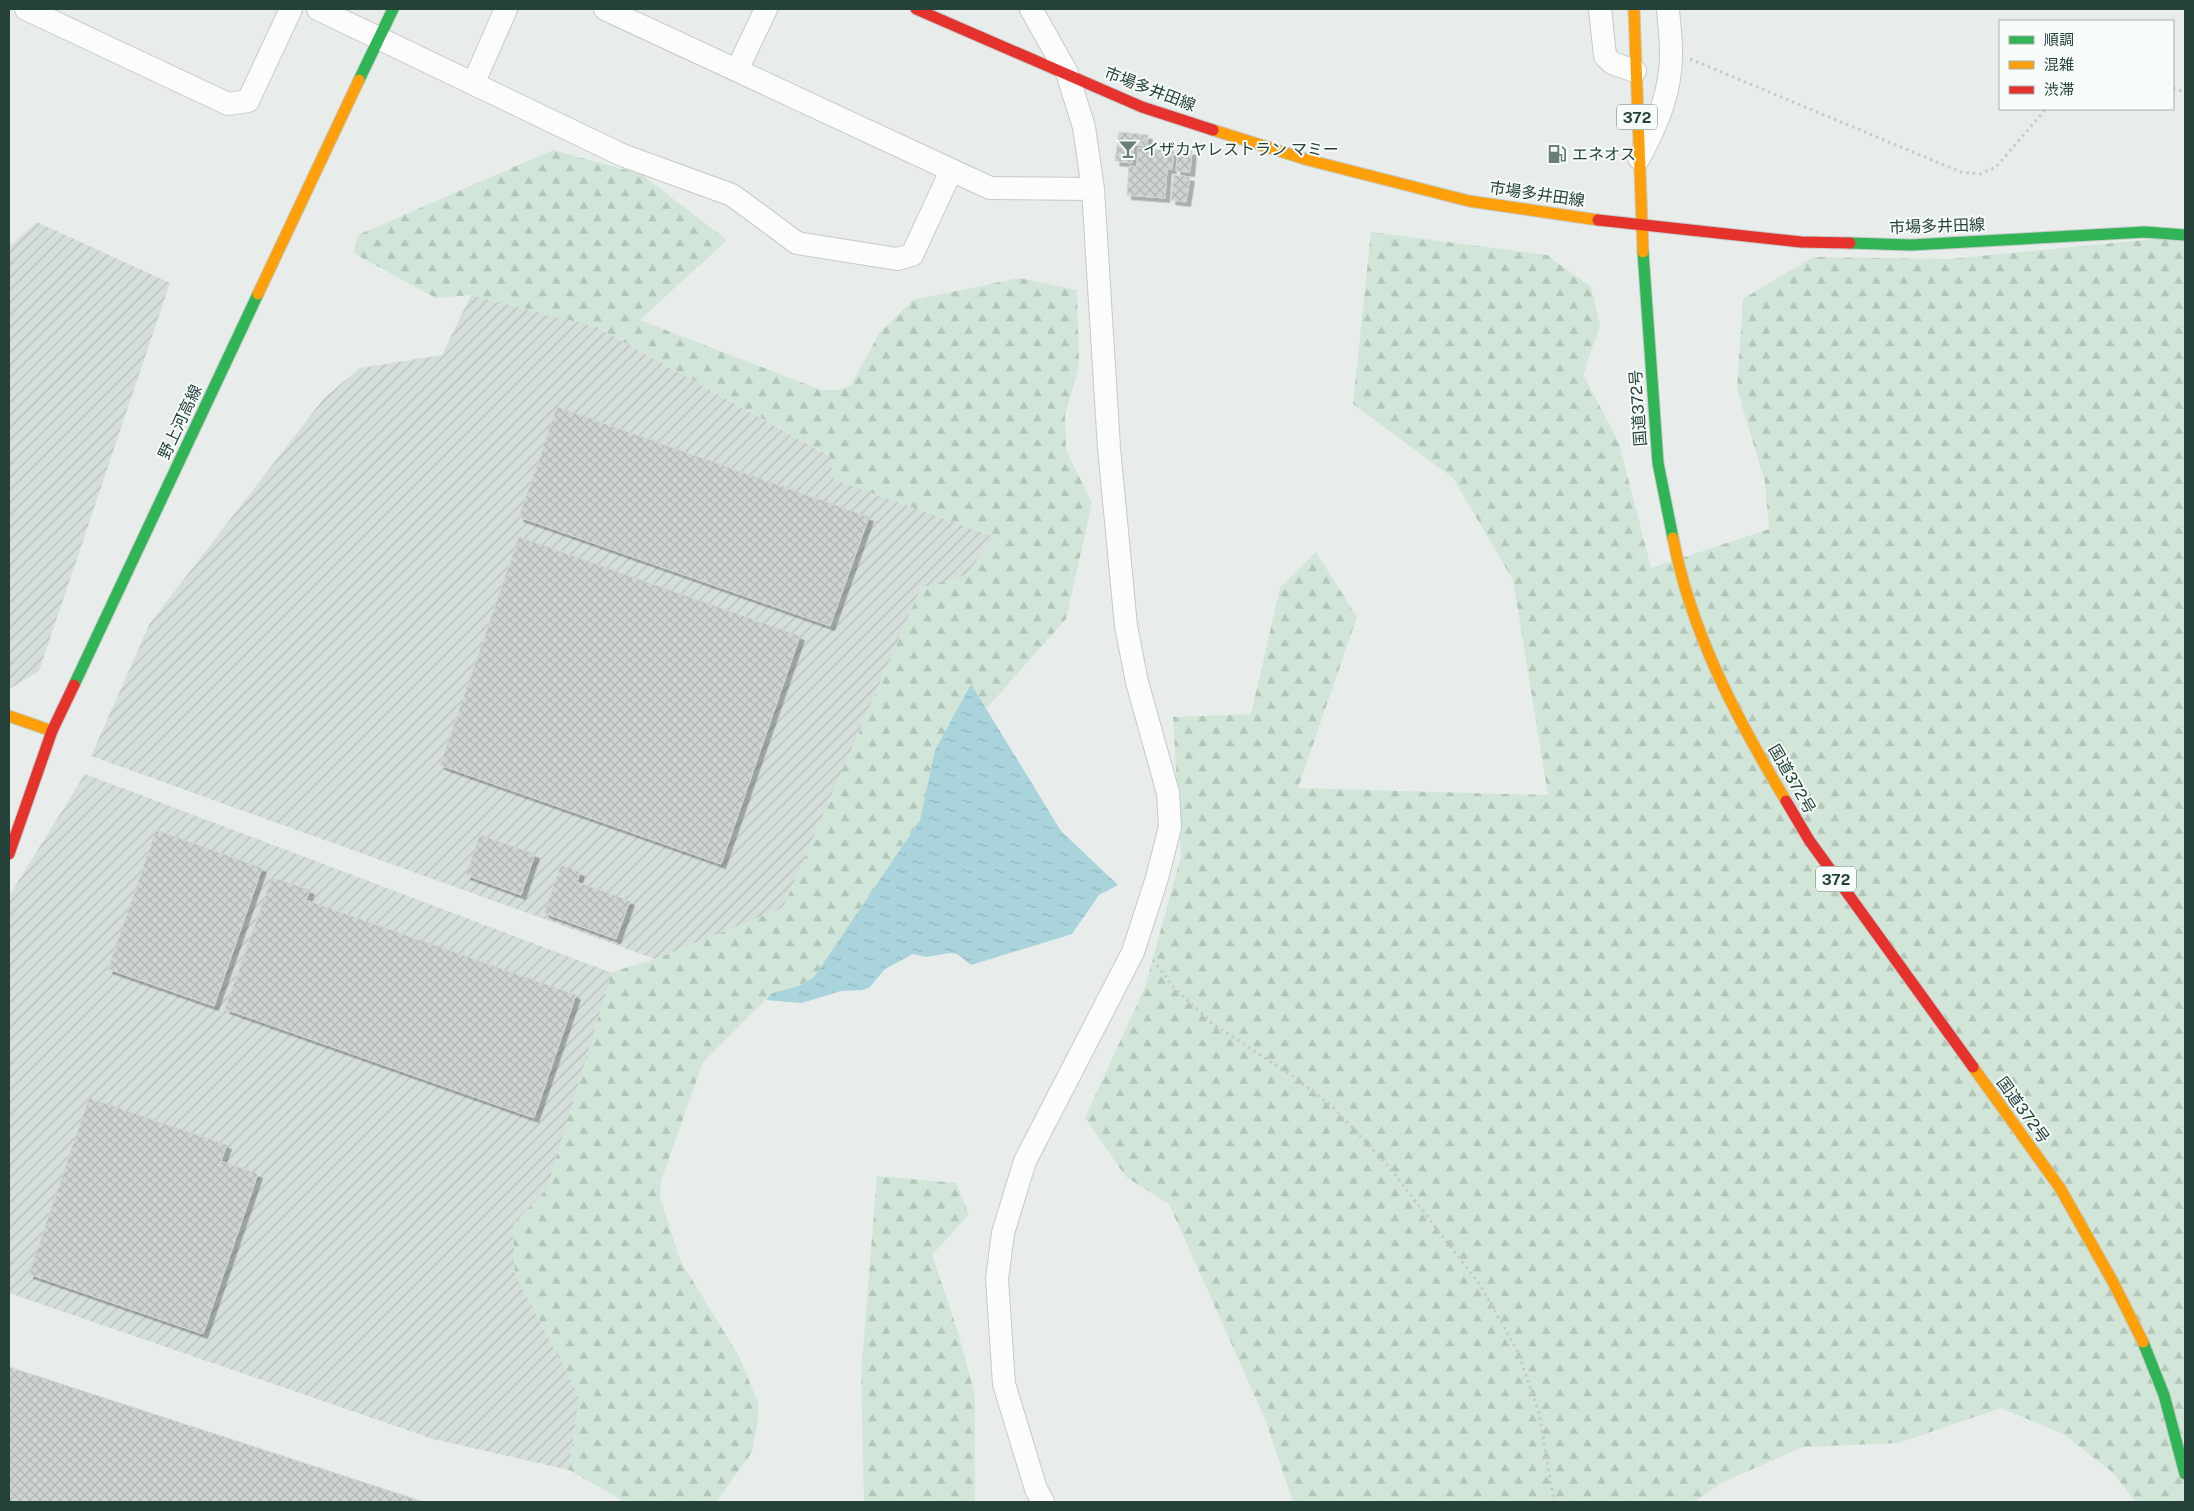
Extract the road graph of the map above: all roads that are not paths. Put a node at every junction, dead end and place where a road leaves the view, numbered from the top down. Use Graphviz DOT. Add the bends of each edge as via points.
graph roads {
  1 [pos="26,9"];
  2 [pos="291,9"];
  3 [pos="318,9"];
  4 [pos="392,9"];
  5 [pos="506,9"];
  6 [pos="606,9"];
  7 [pos="766,9"];
  8 [pos="916,9"];
  9 [pos="1030,9"];
  10 [pos="1600,9"];
  11 [pos="1634,9"];
  12 [pos="1668,9"];
  13 [pos="379,37"];
  14 [pos="737,70"];
  15 [pos="1635,71"];
  16 [pos="1067,73"];
  17 [pos="474,82"];
  18 [pos="1639,158"];
  19 [pos="951,171"];
  20 [pos="1093,188"];
  21 [pos="1641,226"];
  22 [pos="2185,236"];
  23 [pos="9,716"];
  24 [pos="52,732"];
  25 [pos="9,854"];
  26 [pos="2185,1474"];
  27 [pos="1043,1502"];
  1 -- 2 [label="street" via="228,104 248,101"];
  3 -- 13 [label="street"];
  4 -- 13 [label="main road, 野上河高線"];
  5 -- 17 [label="street"];
  6 -- 14 [label="street"];
  7 -- 14 [label="street"];
  8 -- 16 [label="main road, 市場多井田線"];
  9 -- 16 [label="street"];
  10 -- 15 [label="street" via="1605,56 1612,63"];
  11 -- 15 [label="main road, 国道372号 / 372"];
  12 -- 18 [label="street" via="1670,75 1660,117"];
  13 -- 17 [label="street"];
  13 -- 24 [label="main road, 野上河高線"];
  14 -- 19 [label="street"];
  15 -- 18 [label="main road, 国道372号 / 372"];
  16 -- 20 [label="street" via="1084,127"];
  16 -- 21 [label="main road, 市場多井田線" via="1142,107 1317,162 1469,201"];
  17 -- 19 [label="street" via="622,155 732,195 797,243 897,259 912,255"];
  18 -- 21 [label="main road, 国道372号 / 372"];
  19 -- 20 [label="street" via="990,188"];
  20 -- 27 [label="street" via="1109,448 1126,626 1136,682 1168,793 1170,827 1137,941 1025,1161 1002,1233 997,1279 1004,1384 1036,1489"];
  21 -- 22 [label="main road, 市場多井田線" via="1801,242 1912,245 2145,232"];
  21 -- 26 [label="main road, 国道372号 / 372" via="1658,463 1674,546 1694,615 1718,678 1808,840 2060,1188 2142,1338 2164,1395"];
  23 -- 24 [label="main road"];
  24 -- 25 [label="main road, 野上河高線"];
}
